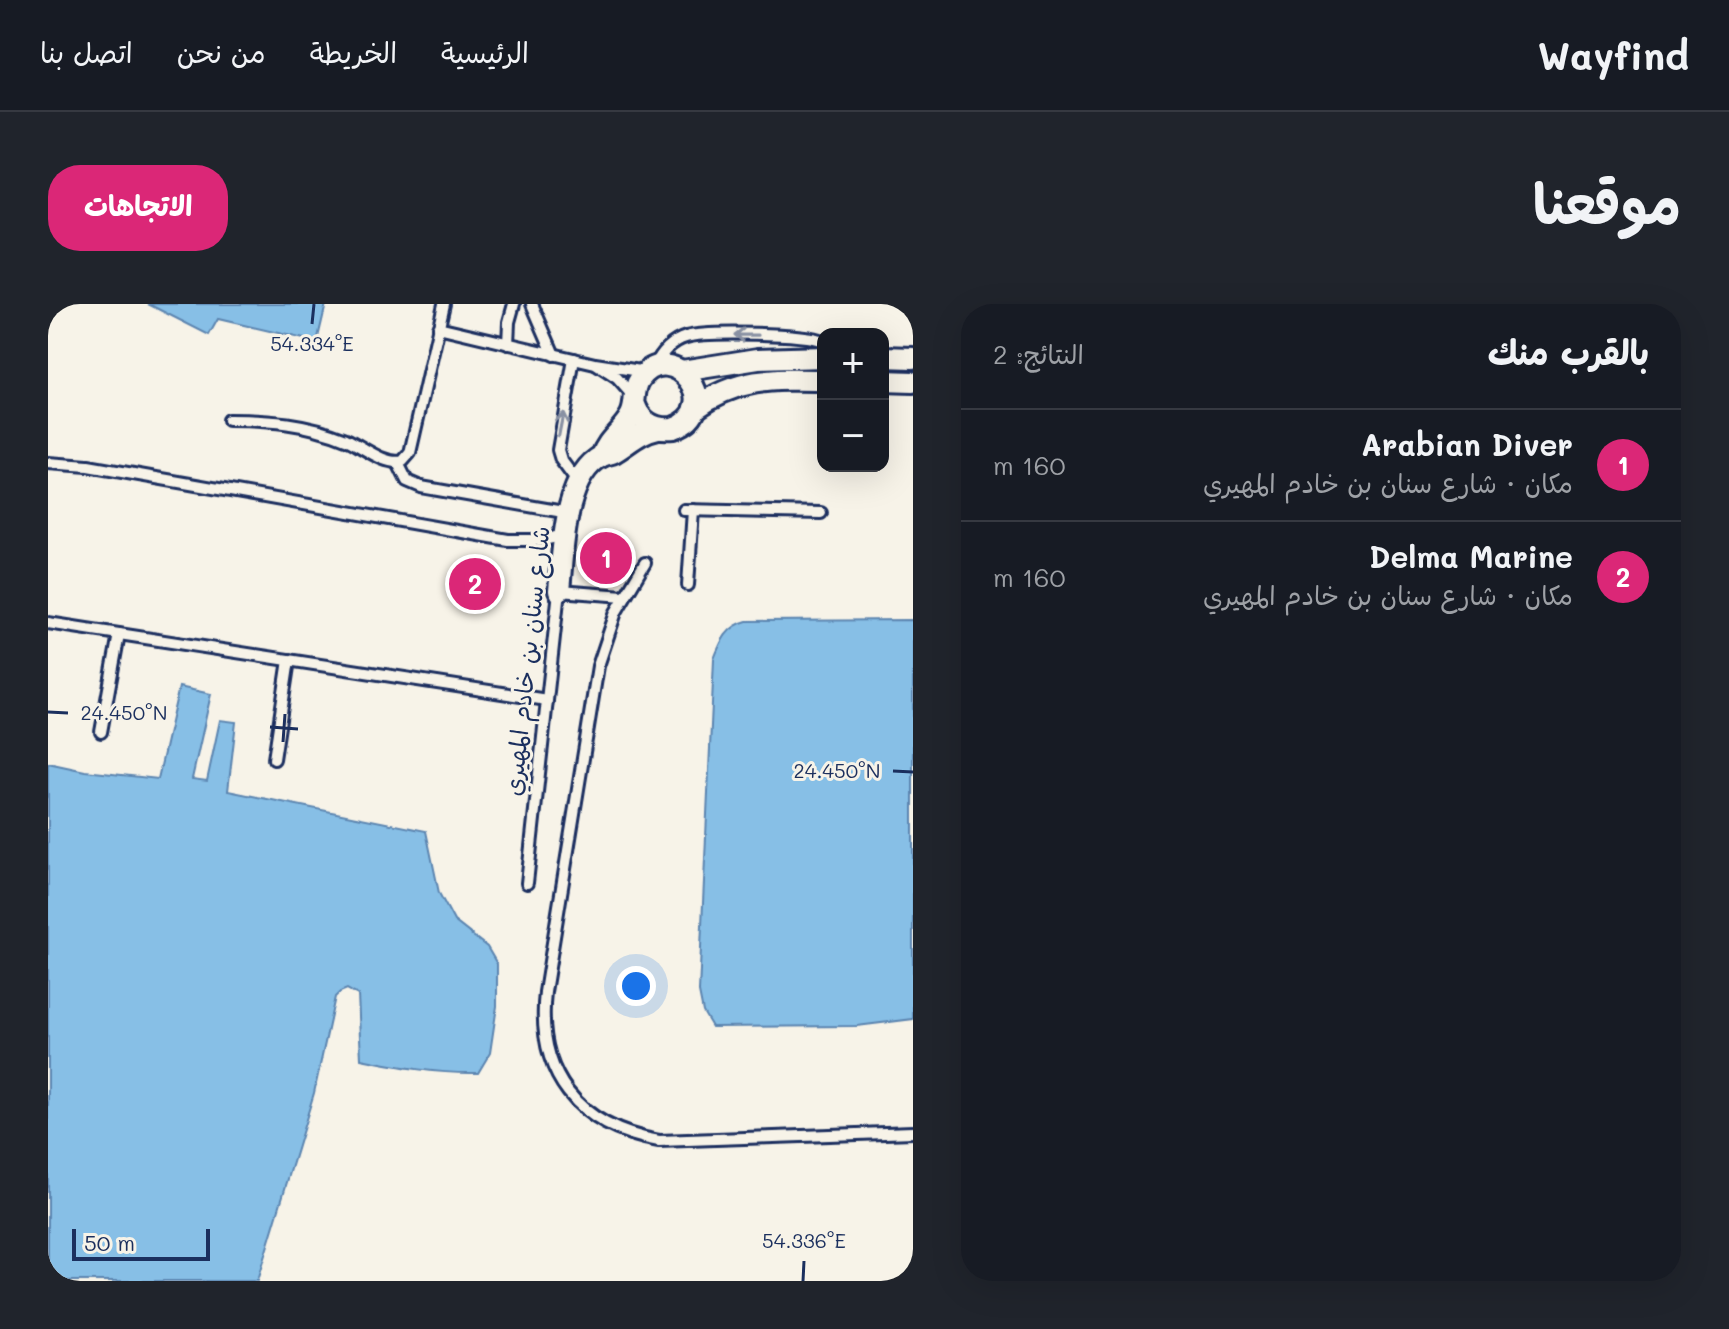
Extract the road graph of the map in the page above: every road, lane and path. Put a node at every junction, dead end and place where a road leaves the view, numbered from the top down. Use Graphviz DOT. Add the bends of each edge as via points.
graph roads {
  1 [pos="444,304"];
  2 [pos="514,304"];
  3 [pos="532,304"];
  4 [pos="438,327"];
  5 [pos="817,340"];
  6 [pos="508,344"];
  7 [pos="554,355"];
  8 [pos="817,357"];
  9 [pos="889,357"];
  10 [pos="913,358"];
  11 [pos="574,359"];
  12 [pos="595,364"];
  13 [pos="651,370"];
  14 [pos="682,371"];
  15 [pos="817,380"];
  16 [pos="889,381"];
  17 [pos="913,382"];
  18 [pos="635,401"];
  19 [pos="695,408"];
  20 [pos="228,420"];
  21 [pos="658,428"];
  22 [pos="602,456"];
  23 [pos="48,463"];
  24 [pos="398,463"];
  25 [pos="578,483"];
  26 [pos="569,513"];
  27 [pos="821,513"];
  28 [pos="565,535"];
  29 [pos="645,563"];
  30 [pos="688,585"];
  31 [pos="559,591"];
  32 [pos="624,596"];
  33 [pos="48,623"];
  34 [pos="119,634"];
  35 [pos="289,660"];
  36 [pos="547,700"];
  37 [pos="101,732"];
  38 [pos="274,759"];
  39 [pos="527,883"];
  40 [pos="913,1132"];
  1 -- 4 [label="lane"];
  2 -- 6 [label="lane"];
  3 -- 7 [label="lane"];
  4 -- 6 [label="lane"];
  4 -- 24 [label="lane" via="410,453"];
  5 -- 13 [label="lane, one-way" via="693,336 670,346"];
  6 -- 7 [label="lane"];
  7 -- 11 [label="lane"];
  8 -- 14 [label="street" via="758,359"];
  9 -- 10 [label="street"];
  11 -- 12 [label="lane"];
  25 -- 11 [label="lane, one-way" via="558,450"];
  12 -- 13 [label="lane"];
  12 -- 18 [label="lane" via="617,378"];
  13 -- 14 [label="street"];
  13 -- 18 [label="street" via="638,383"];
  14 -- 19 [label="street" via="694,384"];
  15 -- 19 [label="street" via="739,385"];
  16 -- 17 [label="street"];
  18 -- 21 [label="street" via="645,422"];
  18 -- 22 [label="street, شارع سنان بن خادم المهيري"];
  19 -- 21 [label="street" via="680,425"];
  20 -- 24 [label="lane" via="308,427"];
  21 -- 22 [label="street, شارع سنان بن خادم المهيري"];
  22 -- 25 [label="street, شارع سنان بن خادم المهيري"];
  23 -- 28 [label="lane" via="508,540"];
  24 -- 26 [label="lane" via="407,481 421,487"];
  25 -- 26 [label="street, شارع سنان بن خادم المهيري"];
  26 -- 28 [label="street, شارع سنان بن خادم المهيري"];
  27 -- 30 [label="lane" via="688,510"];
  28 -- 31 [label="street, شارع سنان بن خادم المهيري"];
  29 -- 32 [label="lane"];
  31 -- 32 [label="lane"];
  31 -- 36 [label="lane, شارع سنان بن خادم المهيري"];
  32 -- 40 [label="lane" via="598,666 545,992 545,1045 554,1070 597,1119 633,1137 659,1141"];
  33 -- 34 [label="lane"];
  34 -- 35 [label="lane"];
  34 -- 37 [label="lane"];
  35 -- 36 [label="lane"];
  35 -- 38 [label="lane"];
  36 -- 39 [label="lane, شارع سنان بن خادم المهيري"];
}
